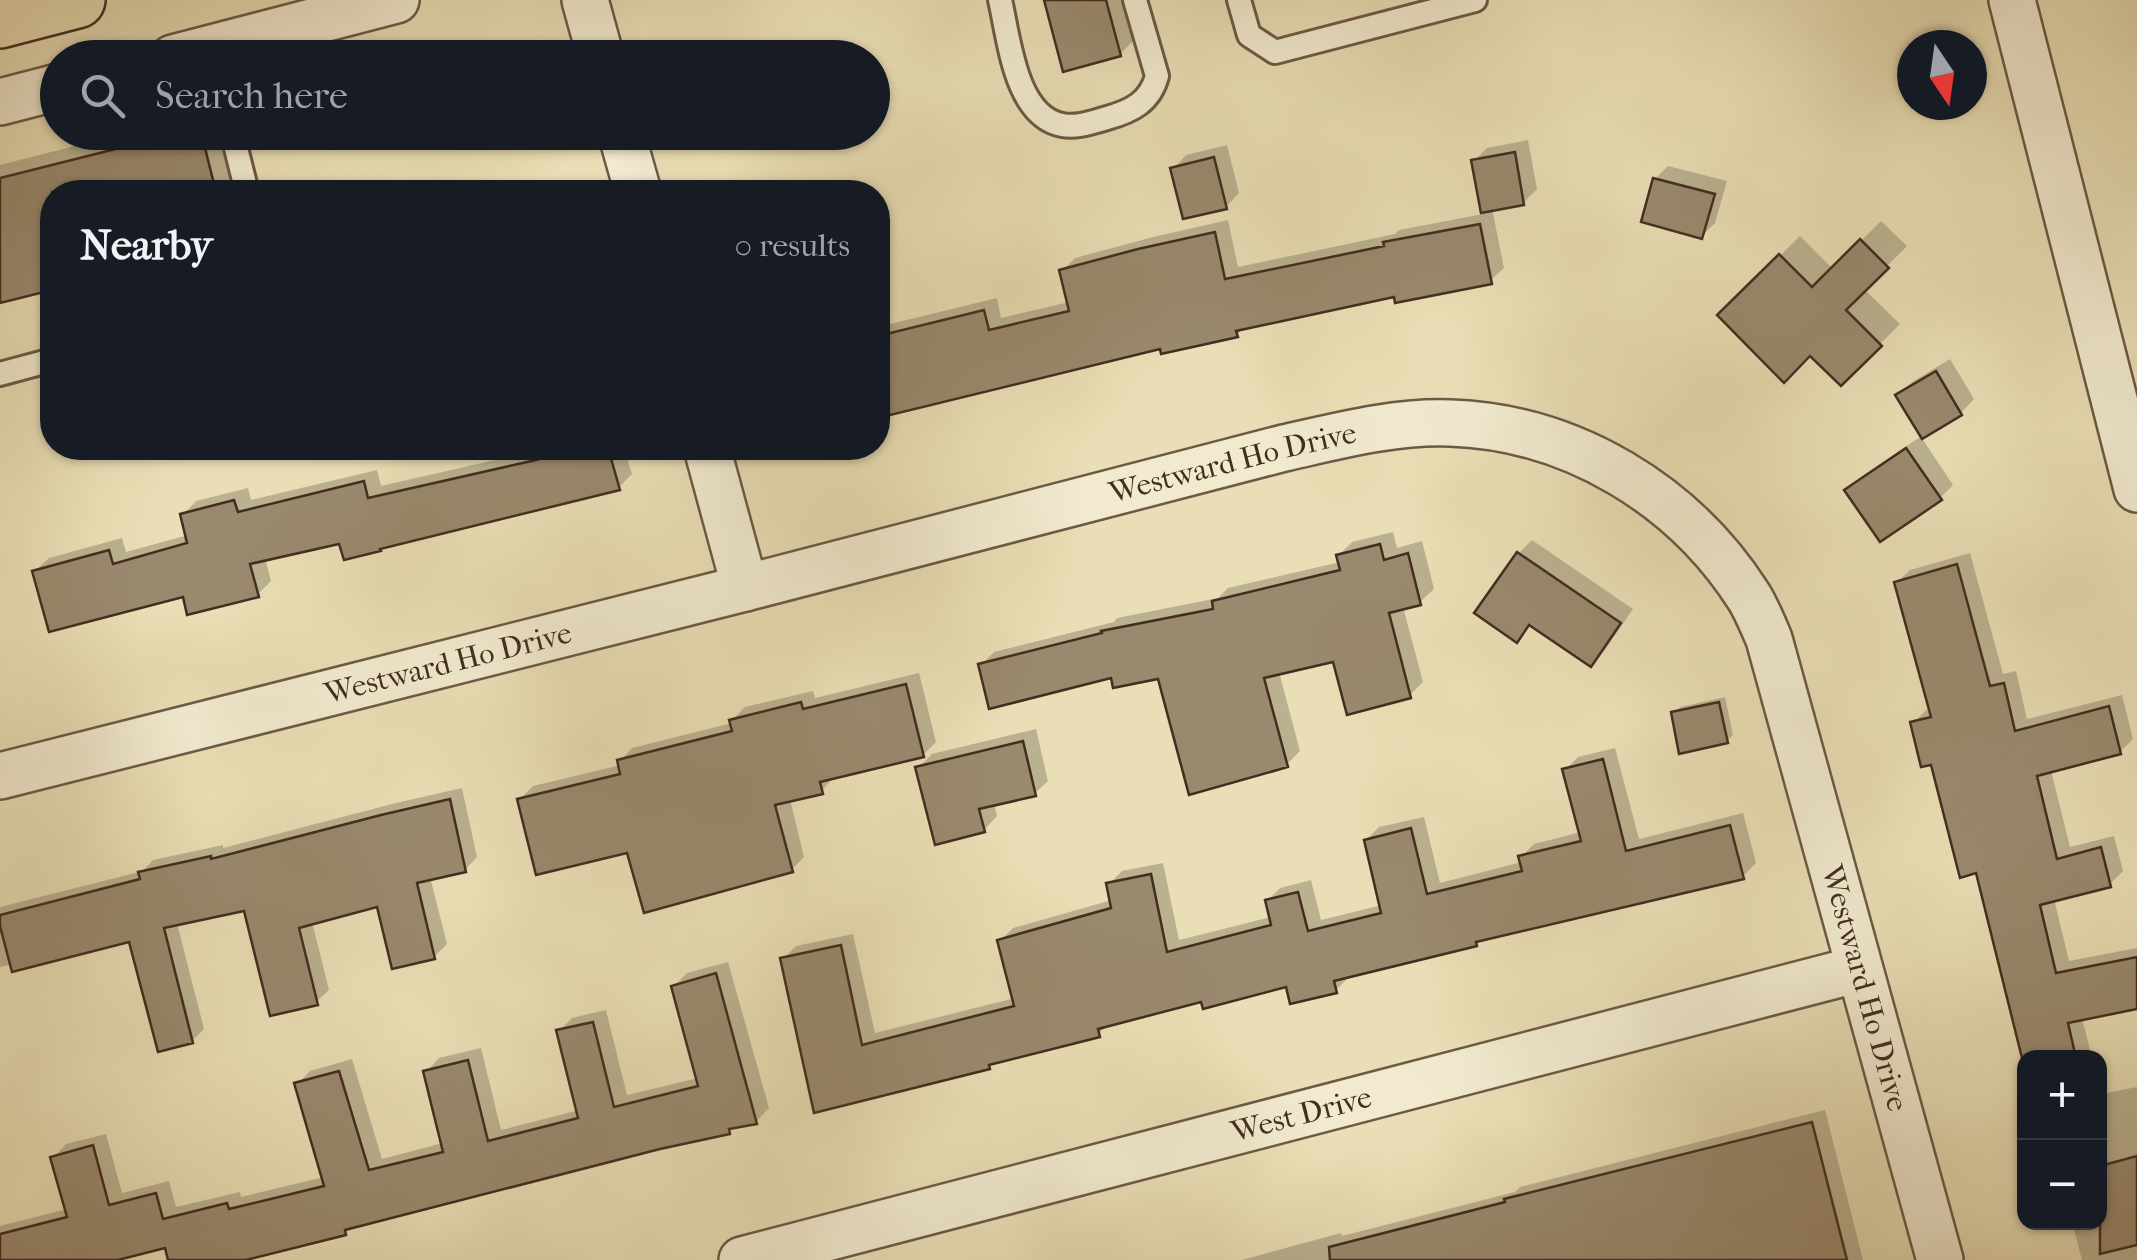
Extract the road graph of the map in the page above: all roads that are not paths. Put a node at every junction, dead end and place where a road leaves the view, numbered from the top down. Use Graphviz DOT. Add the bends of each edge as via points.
graph roads {
  1 [pos="78,0"];
  2 [pos="396,0"];
  3 [pos="586,0"];
  4 [pos="1000,0"];
  5 [pos="1136,0"];
  6 [pos="1240,0"];
  7 [pos="1475,0"];
  8 [pos="2012,0"];
  9 [pos="0,20"];
  10 [pos="249,40"];
  11 [pos="596,40"];
  12 [pos="40,92"];
  13 [pos="0,102"];
  14 [pos="236,150"];
  15 [pos="626,150"];
  16 [pos="244,180"];
  17 [pos="635,180"];
  18 [pos="40,363"];
  19 [pos="0,374"];
  20 [pos="710,460"];
  21 [pos="2137,489"];
  22 [pos="745,588"];
  23 [pos="0,776"];
  24 [pos="1859,969"];
  25 [pos="742,1260"];
  26 [pos="1940,1260"];
  1 -- 9 [label="main road"];
  2 -- 10 [label="street"];
  3 -- 11 [label="street"];
  4 -- 5 [label="lane" via="1027,100 1064,126 1126,112 1154,88 1157,76"];
  6 -- 7 [label="lane" via="1249,34 1275,52"];
  8 -- 21 [label="street"];
  12 -- 13 [label="street"];
  14 -- 16 [label="lane"];
  15 -- 17 [label="street"];
  18 -- 19 [label="lane"];
  20 -- 22 [label="street"];
  22 -- 23 [label="street, Westward Ho Drive"];
  22 -- 24 [label="street, Westward Ho Drive" via="1356,432 1449,423 1502,428 1567,446 1668,503 1751,600 1769,638"];
  24 -- 25 [label="street, West Drive"];
  24 -- 26 [label="street, Westward Ho Drive"];
}
